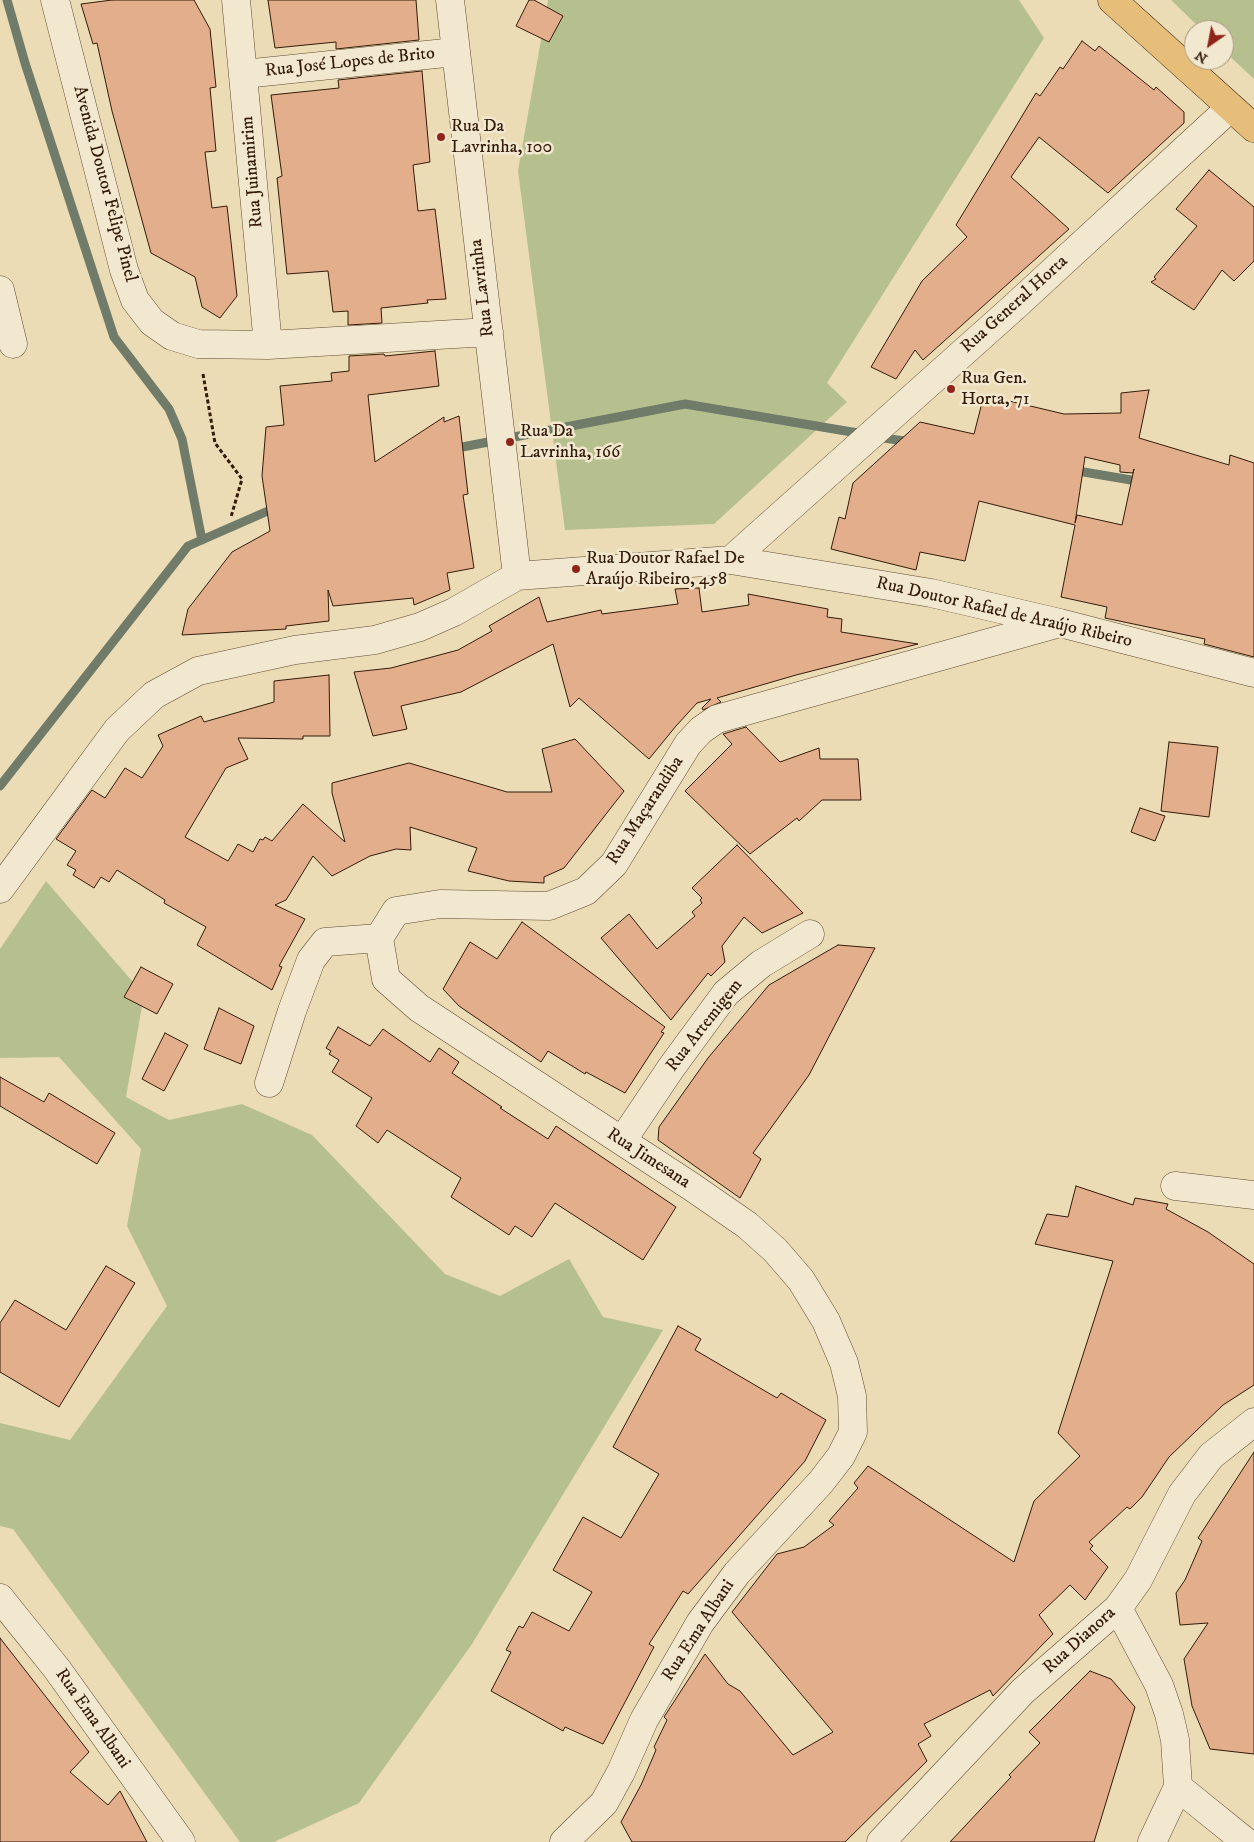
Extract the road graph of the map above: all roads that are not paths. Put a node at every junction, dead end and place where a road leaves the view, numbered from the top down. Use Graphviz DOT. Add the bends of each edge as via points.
graph roads {
  1 [pos="56,0"];
  2 [pos="236,0"];
  3 [pos="450,0"];
  4 [pos="1112,0"];
  5 [pos="455,52"];
  6 [pos="244,74"];
  7 [pos="1230,108"];
  8 [pos="1254,128"];
  9 [pos="0,290"];
  10 [pos="489,332"];
  11 [pos="13,344"];
  12 [pos="268,345"];
  13 [pos="731,560"];
  14 [pos="517,576"];
  15 [pos="1060,623"];
  16 [pos="1254,673"];
  17 [pos="0,889"];
  18 [pos="810,934"];
  19 [pos="378,938"];
  20 [pos="269,1083"];
  21 [pos="622,1141"];
  22 [pos="1175,1186"];
  23 [pos="1254,1195"];
  24 [pos="1254,1422"];
  25 [pos="853,1432"];
  26 [pos="0,1598"];
  27 [pos="1118,1608"];
  28 [pos="1178,1787"];
  29 [pos="181,1842"];
  30 [pos="564,1842"];
  31 [pos="881,1842"];
  32 [pos="1152,1842"];
  33 [pos="1246,1842"];
  1 -- 12 [label="street, Avenida Doutor Felipe Pinel" via="124,270 135,300 152,322 172,336 198,344"];
  2 -- 6 [label="street, Rua Juinamirim"];
  3 -- 5 [label="street, Rua Lavrinha"];
  4 -- 7 [label="main road"];
  5 -- 6 [label="street, Rua José Lopes de Brito"];
  5 -- 10 [label="street, Rua Lavrinha"];
  6 -- 12 [label="street, Rua Juinamirim"];
  7 -- 8 [label="main road"];
  7 -- 13 [label="street, Rua General Horta" via="1013,308"];
  9 -- 11 [label="street"];
  10 -- 12 [label="street, Avenida Doutor Felipe Pinel"];
  10 -- 14 [label="street, Rua Lavrinha"];
  13 -- 14 [label="street, Rua Doutor Rafael de Araújo Ribeiro"];
  13 -- 15 [label="street, Rua Doutor Rafael de Araújo Ribeiro" via="932,593"];
  14 -- 17 [label="street, Rua Doutor Rafael de Araújo Ribeiro" via="454,612 420,627 375,640 295,650 198,671 154,694 117,730"];
  15 -- 16 [label="street, Rua Doutor Rafael de Araújo Ribeiro"];
  15 -- 19 [label="street, Rua Maçarandiba" via="717,719 688,744 614,864 586,891 549,906 440,904 396,910"];
  18 -- 21 [label="street, Rua Artemigem" via="761,964 726,993"];
  19 -- 20 [label="street" via="325,942 311,960"];
  19 -- 21 [label="street, Rua Jimesana" via="386,979 419,1008"];
  21 -- 25 [label="street, Rua Jimesana" via="747,1225 801,1280 826,1321 844,1363 852,1396"];
  22 -- 23 [label="street"];
  24 -- 27 [label="street, Rua Dianora" via="1211,1456 1182,1494 1138,1580"];
  25 -- 30 [label="street, Rua Ema Albani" via="841,1456 821,1482 737,1573 700,1623 648,1712 604,1803"];
  26 -- 29 [label="street, Rua Ema Albani" via="57,1669"];
  27 -- 28 [label="street" via="1159,1685 1169,1714 1175,1740"];
  27 -- 31 [label="street, Rua Dianora" via="1023,1692"];
  28 -- 32 [label="street"];
  28 -- 33 [label="street"];
}
